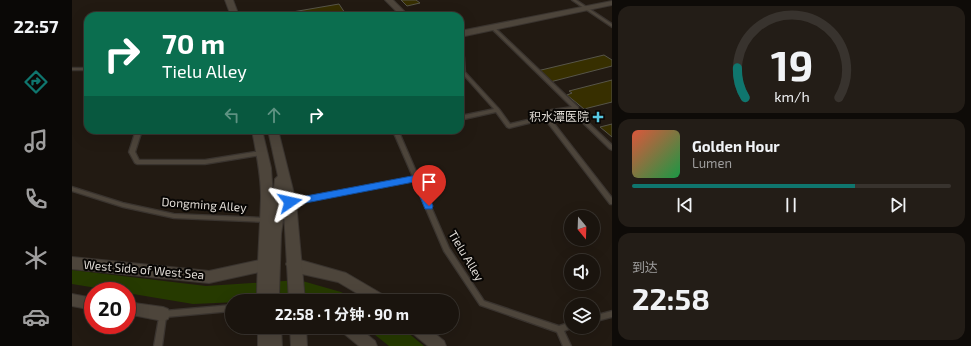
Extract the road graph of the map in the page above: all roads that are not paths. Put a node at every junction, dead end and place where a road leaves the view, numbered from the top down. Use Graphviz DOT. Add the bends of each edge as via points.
graph roads {
  1 [pos="229,0"];
  2 [pos="238,0"];
  3 [pos="389,0"];
  4 [pos="574,0"];
  5 [pos="612,3"];
  6 [pos="588,9"];
  7 [pos="234,12"];
  8 [pos="242,12"];
  9 [pos="401,12"];
  10 [pos="612,26"];
  11 [pos="492,27"];
  12 [pos="464,33"];
  13 [pos="72,69"];
  14 [pos="84,69"];
  15 [pos="464,73"];
  16 [pos="576,108"];
  17 [pos="497,110"];
  18 [pos="464,117"];
  19 [pos="546,117"];
  20 [pos="138,134"];
  21 [pos="258,134"];
  22 [pos="274,134"];
  23 [pos="397,134"];
  24 [pos="612,148"];
  25 [pos="261,153"];
  26 [pos="281,164"];
  27 [pos="417,178"];
  28 [pos="72,189"];
  29 [pos="290,202"];
  30 [pos="612,202"];
  31 [pos="266,220"];
  32 [pos="72,264"];
  33 [pos="268,264"];
  34 [pos="293,264"];
  35 [pos="266,294"];
  36 [pos="271,294"];
  37 [pos="296,294"];
  38 [pos="370,294"];
  39 [pos="72,300"];
  40 [pos="84,302"];
  41 [pos="225,309"];
  42 [pos="136,310"];
  43 [pos="163,314"];
  44 [pos="612,314"];
  45 [pos="600,317"];
  46 [pos="564,327"];
  47 [pos="559,328"];
  48 [pos="266,334"];
  49 [pos="273,334"];
  50 [pos="298,334"];
  51 [pos="355,334"];
  52 [pos="424,334"];
  53 [pos="158,346"];
  54 [pos="266,346"];
  55 [pos="274,346"];
  56 [pos="299,346"];
  57 [pos="370,346"];
  58 [pos="438,346"];
  59 [pos="567,346"];
  1 -- 7 [label="main road"];
  2 -- 8 [label="main road"];
  3 -- 9 [label="street"];
  4 -- 6 [label="lane"];
  5 -- 6 [label="main road"];
  6 -- 10 [label="lane"];
  6 -- 11 [label="main road"];
  11 -- 12 [label="main road"];
  11 -- 16 [label="lane"];
  13 -- 14 [label="lane"];
  15 -- 17 [label="lane"];
  16 -- 19 [label="lane" via="553,111"];
  16 -- 24 [label="lane" via="577,114"];
  17 -- 18 [label="lane"];
  17 -- 19 [label="lane" via="509,126"];
  19 -- 30 [label="lane"];
  20 -- 25 [label="lane" via="132,152 137,162 204,162"];
  21 -- 25 [label="main road"];
  22 -- 26 [label="main road"];
  23 -- 27 [label="lane, Tielu Alley"];
  25 -- 31 [label="main road" via="267,196"];
  26 -- 29 [label="main road"];
  26 -- 33 [label="main road" via="279,205"];
  27 -- 29 [label="lane"];
  27 -- 47 [label="lane, Tielu Alley" via="446,249 482,303"];
  28 -- 31 [label="lane, Dongming Alley" via="123,205 174,216"];
  29 -- 34 [label="main road"];
  31 -- 33 [label="main road"];
  32 -- 33 [label="street, West Side of West Sea" via="209,277"];
  33 -- 35 [label="main road"];
  33 -- 36 [label="main road"];
  34 -- 37 [label="main road"];
  34 -- 38 [label="street" via="341,277"];
  39 -- 40 [label="street"];
  41 -- 43 [label="lane"];
  42 -- 43 [label="street"];
  43 -- 53 [label="lane"];
  44 -- 45 [label="lane"];
  46 -- 47 [label="lane"];
  47 -- 59 [label="lane"];
  48 -- 54 [label="main road"];
  49 -- 55 [label="main road"];
  50 -- 56 [label="main road"];
  51 -- 57 [label="street"];
  52 -- 58 [label="street"];
}
